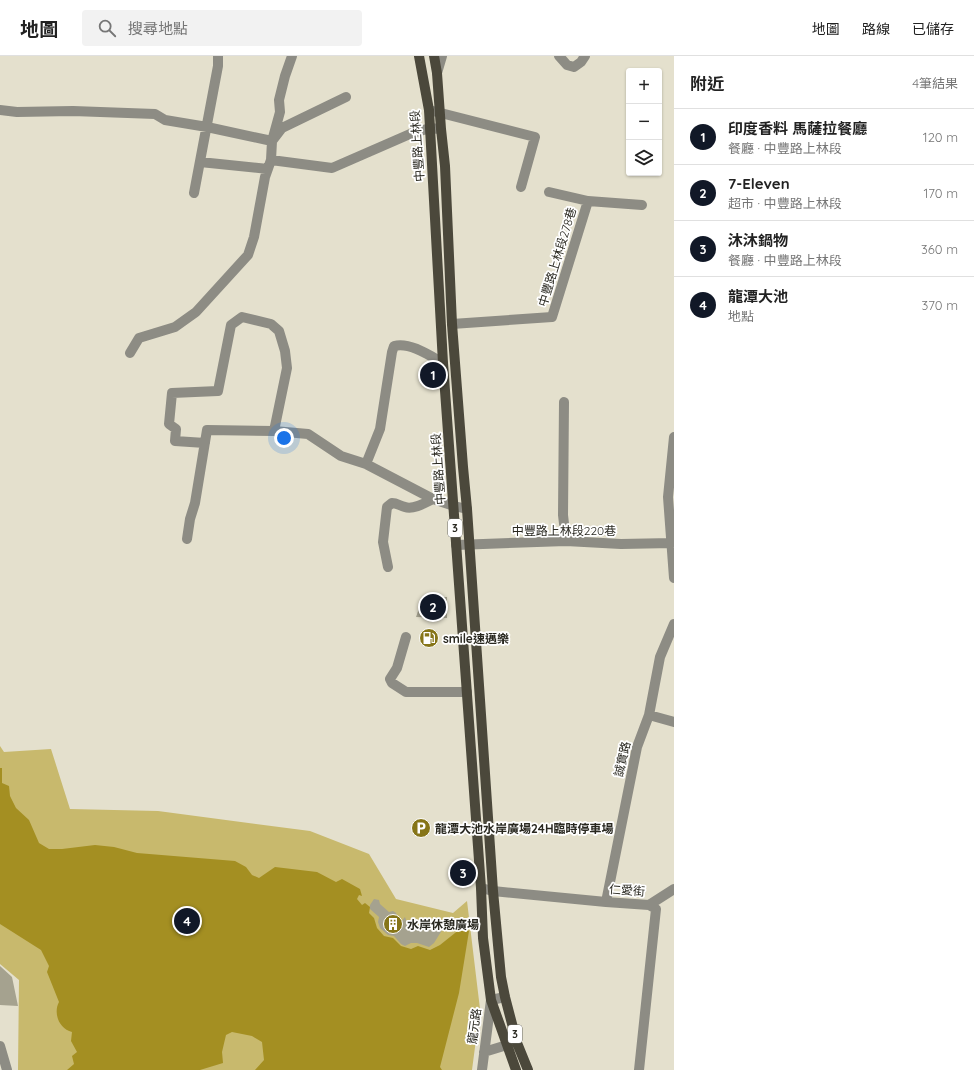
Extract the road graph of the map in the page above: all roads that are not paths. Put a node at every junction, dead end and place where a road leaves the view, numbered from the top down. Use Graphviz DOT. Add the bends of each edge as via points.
graph roads {
  1 [pos="218,56"];
  2 [pos="292,56"];
  3 [pos="420,56"];
  4 [pos="434,56"];
  5 [pos="442,56"];
  6 [pos="559,56"];
  7 [pos="586,56"];
  8 [pos="437,73"];
  9 [pos="346,97"];
  10 [pos="0,110"];
  11 [pos="429,110"];
  12 [pos="439,112"];
  13 [pos="207,127"];
  14 [pos="430,128"];
  15 [pos="441,129"];
  16 [pos="272,141"];
  17 [pos="200,162"];
  18 [pos="270,165"];
  19 [pos="521,187"];
  20 [pos="549,192"];
  21 [pos="194,193"];
  22 [pos="588,201"];
  23 [pos="642,205"];
  24 [pos="452,324"];
  25 [pos="130,353"];
  26 [pos="443,363"];
  27 [pos="564,402"];
  28 [pos="274,431"];
  29 [pos="674,437"];
  30 [pos="205,443"];
  31 [pos="366,464"];
  32 [pos="673,464"];
  33 [pos="432,499"];
  34 [pos="454,506"];
  35 [pos="468,509"];
  36 [pos="187,539"];
  37 [pos="566,541"];
  38 [pos="672,543"];
  39 [pos="469,544"];
  40 [pos="456,545"];
  41 [pos="388,567"];
  42 [pos="674,578"];
  43 [pos="674,624"];
  44 [pos="406,637"];
  45 [pos="467,692"];
  46 [pos="649,715"];
  47 [pos="674,722"];
  48 [pos="481,888"];
  49 [pos="674,889"];
  50 [pos="493,891"];
  51 [pos="606,902"];
  52 [pos="649,905"];
  53 [pos="505,996"];
  54 [pos="491,1000"];
  55 [pos="507,1045"];
  56 [pos="0,1046"];
  57 [pos="484,1052"];
  58 [pos="7,1070"];
  59 [pos="482,1070"];
  60 [pos="516,1070"];
  61 [pos="528,1070"];
  62 [pos="639,1070"];
  1 -- 13 [label="street"];
  2 -- 16 [label="street" via="285,76 280,112"];
  3 -- 11 [label="main road, 中豐路上林段 / 3"];
  4 -- 8 [label="main road, 中豐路上林段 / 3"];
  5 -- 8 [label="street"];
  6 -- 7 [label="street" via="567,65 574,67"];
  8 -- 12 [label="main road, 中豐路上林段 / 3"];
  9 -- 16 [label="street" via="282,128"];
  10 -- 13 [label="street" via="155,114 165,120"];
  11 -- 12 [label="street"];
  11 -- 14 [label="main road, 中豐路上林段 / 3"];
  12 -- 15 [label="main road, 中豐路上林段 / 3"];
  12 -- 19 [label="street" via="535,137"];
  13 -- 16 [label="street"];
  13 -- 17 [label="street"];
  14 -- 15 [label="street"];
  14 -- 18 [label="street" via="410,134 332,168"];
  14 -- 26 [label="main road, 中豐路上林段 / 3"];
  15 -- 24 [label="main road, 中豐路上林段 / 3"];
  16 -- 18 [label="street"];
  17 -- 18 [label="street"];
  17 -- 21 [label="street"];
  18 -- 25 [label="street" via="265,177 248,256 196,312 175,327 138,338"];
  20 -- 22 [label="street"];
  22 -- 23 [label="street"];
  22 -- 24 [label="street, 中豐路上林段278巷" via="552,317"];
  24 -- 35 [label="main road, 中豐路上林段 / 3"];
  26 -- 31 [label="street" via="416,349 394,346 380,429"];
  26 -- 34 [label="main road, 中豐路上林段 / 3"];
  27 -- 37 [label="street" via="563,515"];
  28 -- 30 [label="street" via="208,430"];
  28 -- 30 [label="street" via="287,368 286,351 279,332 271,324 242,317 231,325 218,391 172,393 168,424 176,429 174,441"];
  28 -- 31 [label="street" via="308,434 341,456"];
  29 -- 32 [label="street"];
  30 -- 36 [label="street"];
  31 -- 33 [label="street"];
  32 -- 38 [label="street" via="668,497"];
  33 -- 34 [label="street"];
  33 -- 41 [label="street" via="411,508 396,503 387,507 383,542"];
  34 -- 35 [label="street"];
  34 -- 40 [label="main road, 中豐路上林段 / 3"];
  35 -- 39 [label="main road, 中豐路上林段 / 3"];
  37 -- 38 [label="street, 中豐路上林段220巷"];
  37 -- 39 [label="street, 中豐路上林段220巷"];
  38 -- 42 [label="street"];
  39 -- 40 [label="street, 中豐路上林段220巷"];
  39 -- 50 [label="main road, 中豐路上林段 / 3"];
  40 -- 45 [label="main road, 中豐路上林段 / 3"];
  43 -- 46 [label="street, 誠實路" via="660,658"];
  44 -- 45 [label="street" via="397,668 390,680 392,683 406,692"];
  45 -- 48 [label="main road, 中豐路上林段 / 3"];
  46 -- 47 [label="street"];
  46 -- 51 [label="street, 誠實路" via="637,747"];
  48 -- 50 [label="street, 仁愛街"];
  48 -- 54 [label="main road, 中豐路上林段 / 3" via="483,938"];
  49 -- 52 [label="street"];
  50 -- 51 [label="street, 仁愛街"];
  50 -- 53 [label="main road, 中豐路上林段 / 3"];
  51 -- 52 [label="street, 仁愛街"];
  52 -- 62 [label="street, 仁愛街" via="656,909"];
  53 -- 54 [label="street, 龍元路"];
  53 -- 61 [label="main road, 3" via="517,1042"];
  54 -- 55 [label="main road, 3"];
  54 -- 57 [label="street, 龍元路"];
  55 -- 57 [label="street"];
  55 -- 60 [label="main road, 3"];
  56 -- 58 [label="street"];
  57 -- 59 [label="street, 龍元路"];
}
